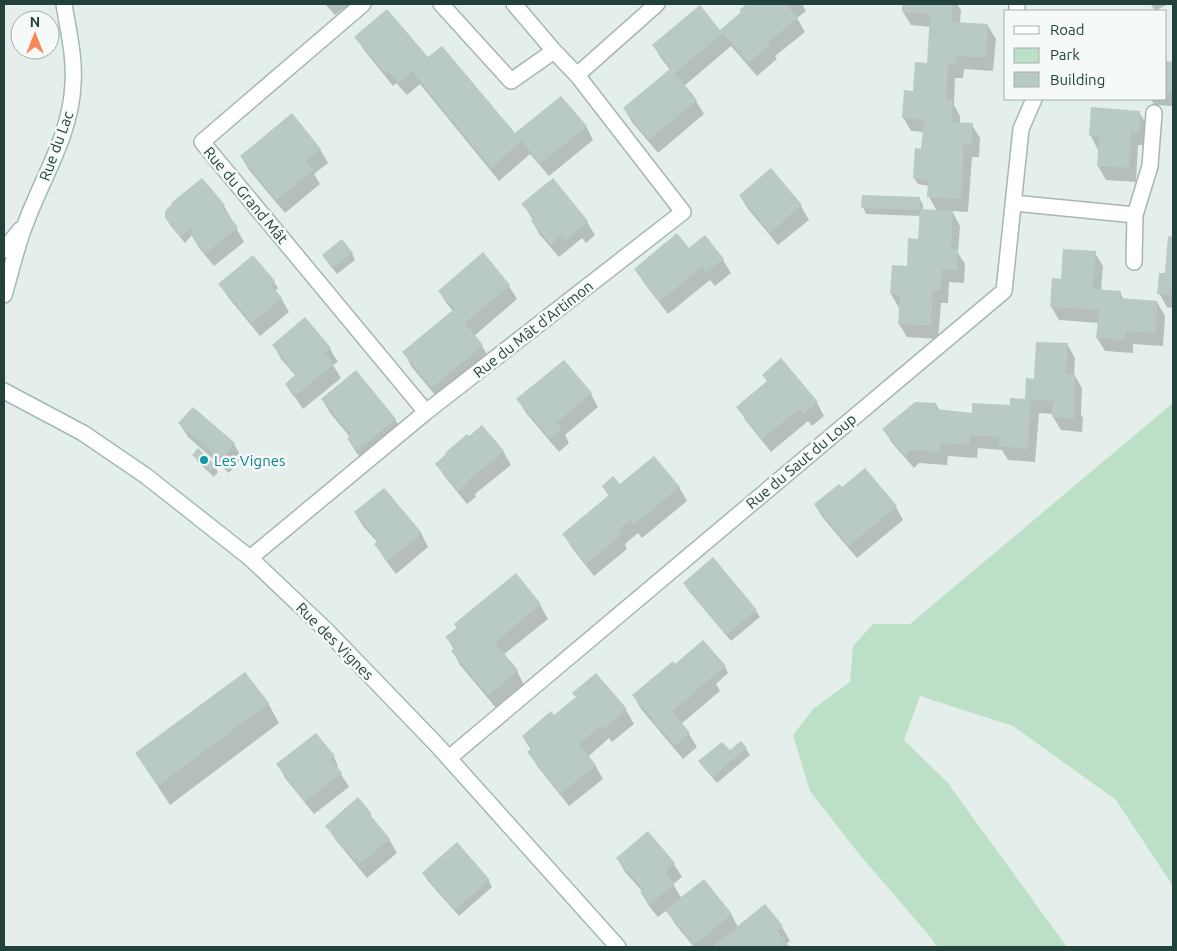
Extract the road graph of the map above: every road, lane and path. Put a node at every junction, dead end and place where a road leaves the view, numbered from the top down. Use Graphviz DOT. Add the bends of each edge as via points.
graph roads {
  1 [pos="64,4"];
  2 [pos="363,4"];
  3 [pos="441,4"];
  4 [pos="514,4"];
  5 [pos="657,4"];
  6 [pos="554,51"];
  7 [pos="577,75"];
  8 [pos="1034,100"];
  9 [pos="1154,113"];
  10 [pos="1013,203"];
  11 [pos="1136,215"];
  12 [pos="25,225"];
  13 [pos="4,250"];
  14 [pos="1134,262"];
  15 [pos="4,295"];
  16 [pos="4,391"];
  17 [pos="426,412"];
  18 [pos="250,558"];
  19 [pos="449,758"];
  20 [pos="618,947"];
  1 -- 12 [label="street, Rue du Lac" via="73,60 70,108 55,156"];
  2 -- 17 [label="street, Rue du Grand Mât" via="202,142"];
  3 -- 6 [label="street" via="511,81"];
  4 -- 6 [label="street"];
  5 -- 7 [label="street"];
  6 -- 7 [label="street"];
  7 -- 17 [label="street, Rue du Mât d'Artimon" via="683,212"];
  8 -- 10 [label="street, Rue du Saut du Loup" via="1021,129"];
  9 -- 11 [label="street" via="1150,166"];
  10 -- 11 [label="street"];
  10 -- 19 [label="street, Rue du Saut du Loup" via="1004,291"];
  11 -- 14 [label="street"];
  12 -- 13 [label="street, Rue du Lac"];
  12 -- 15 [label="street, Rue du Lac"];
  16 -- 18 [label="street, Rue des Vignes" via="83,433 146,476"];
  17 -- 18 [label="street, Rue du Mât d'Artimon"];
  18 -- 19 [label="street, Rue des Vignes" via="326,630"];
  19 -- 20 [label="street, Rue des Vignes"];
}
